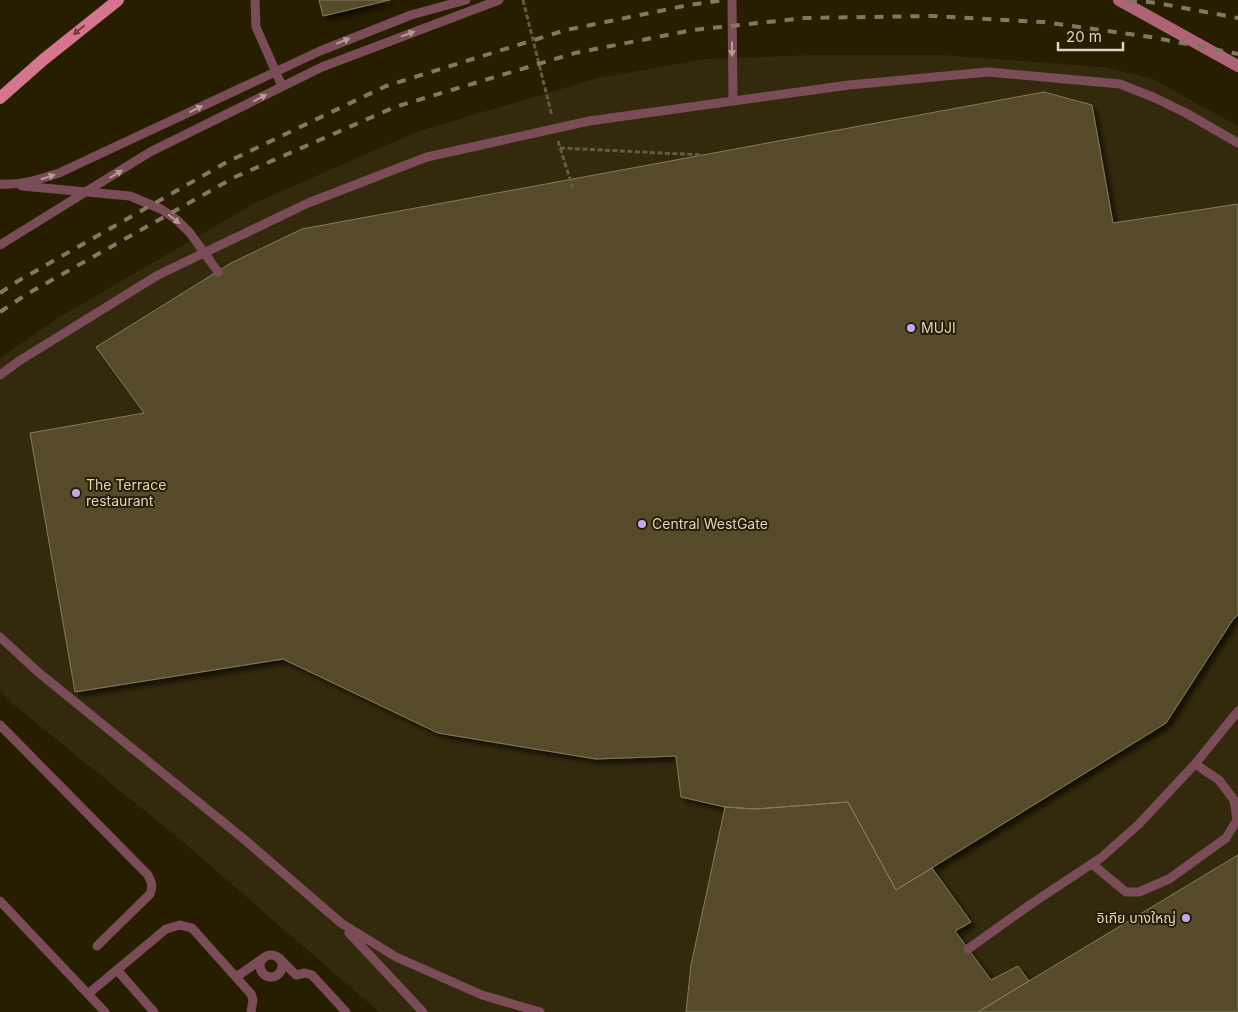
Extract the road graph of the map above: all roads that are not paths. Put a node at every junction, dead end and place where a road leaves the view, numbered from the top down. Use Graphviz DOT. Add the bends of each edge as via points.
graph roads {
  1 [pos="118,0"];
  2 [pos="255,0"];
  3 [pos="466,0"];
  4 [pos="499,0"];
  5 [pos="732,0"];
  6 [pos="1119,0"];
  7 [pos="1238,66"];
  8 [pos="282,86"];
  9 [pos="0,98"];
  10 [pos="733,101"];
  11 [pos="1238,143"];
  12 [pos="4,184"];
  13 [pos="0,245"];
  14 [pos="218,272"];
  15 [pos="0,375"];
  16 [pos="0,637"];
  17 [pos="1238,711"];
  18 [pos="0,725"];
  19 [pos="1195,764"];
  20 [pos="1092,864"];
  21 [pos="0,901"];
  22 [pos="341,923"];
  23 [pos="97,946"];
  24 [pos="968,949"];
  25 [pos="263,958"];
  26 [pos="280,958"];
  27 [pos="117,970"];
  28 [pos="236,977"];
  29 [pos="88,994"];
  30 [pos="105,1012"];
  31 [pos="154,1012"];
  32 [pos="251,1012"];
  33 [pos="346,1012"];
  34 [pos="423,1012"];
  35 [pos="540,1012"];
  1 -- 9 [label="main road, one-way"];
  2 -- 8 [label="lane" via="256,27"];
  12 -- 3 [label="lane, one-way" via="37,180 81,164 306,57 411,15"];
  8 -- 4 [label="lane, one-way" via="322,66"];
  5 -- 10 [label="lane, one-way"];
  6 -- 7 [label="main road"];
  13 -- 8 [label="lane, one-way" via="150,152"];
  10 -- 11 [label="lane" via="849,85 988,72 1099,81 1120,84 1152,97"];
  10 -- 15 [label="lane" via="588,121 427,157 308,203 158,275"];
  12 -- 14 [label="lane, one-way" via="130,196 161,209 177,220"];
  16 -- 22 [label="lane"];
  17 -- 19 [label="lane"];
  18 -- 23 [label="lane" via="150,879 150,894"];
  19 -- 20 [label="lane" via="1139,824"];
  19 -- 20 [label="lane" via="1220,780 1234,800 1237,820 1226,838 1169,879 1139,892 1126,892"];
  20 -- 24 [label="lane"];
  21 -- 29 [label="lane"];
  22 -- 34 [label="lane"];
  22 -- 35 [label="lane" via="396,958 482,995"];
  25 -- 26 [label="lane" via="273,954"];
  25 -- 26 [label="lane" via="262,972 272,977 283,968"];
  25 -- 28 [label="lane"];
  26 -- 33 [label="lane" via="296,975 312,975"];
  27 -- 28 [label="lane" via="166,928 180,925 192,928"];
  27 -- 29 [label="lane"];
  27 -- 31 [label="lane"];
  28 -- 32 [label="lane" via="252,994"];
  29 -- 30 [label="lane"];
}
